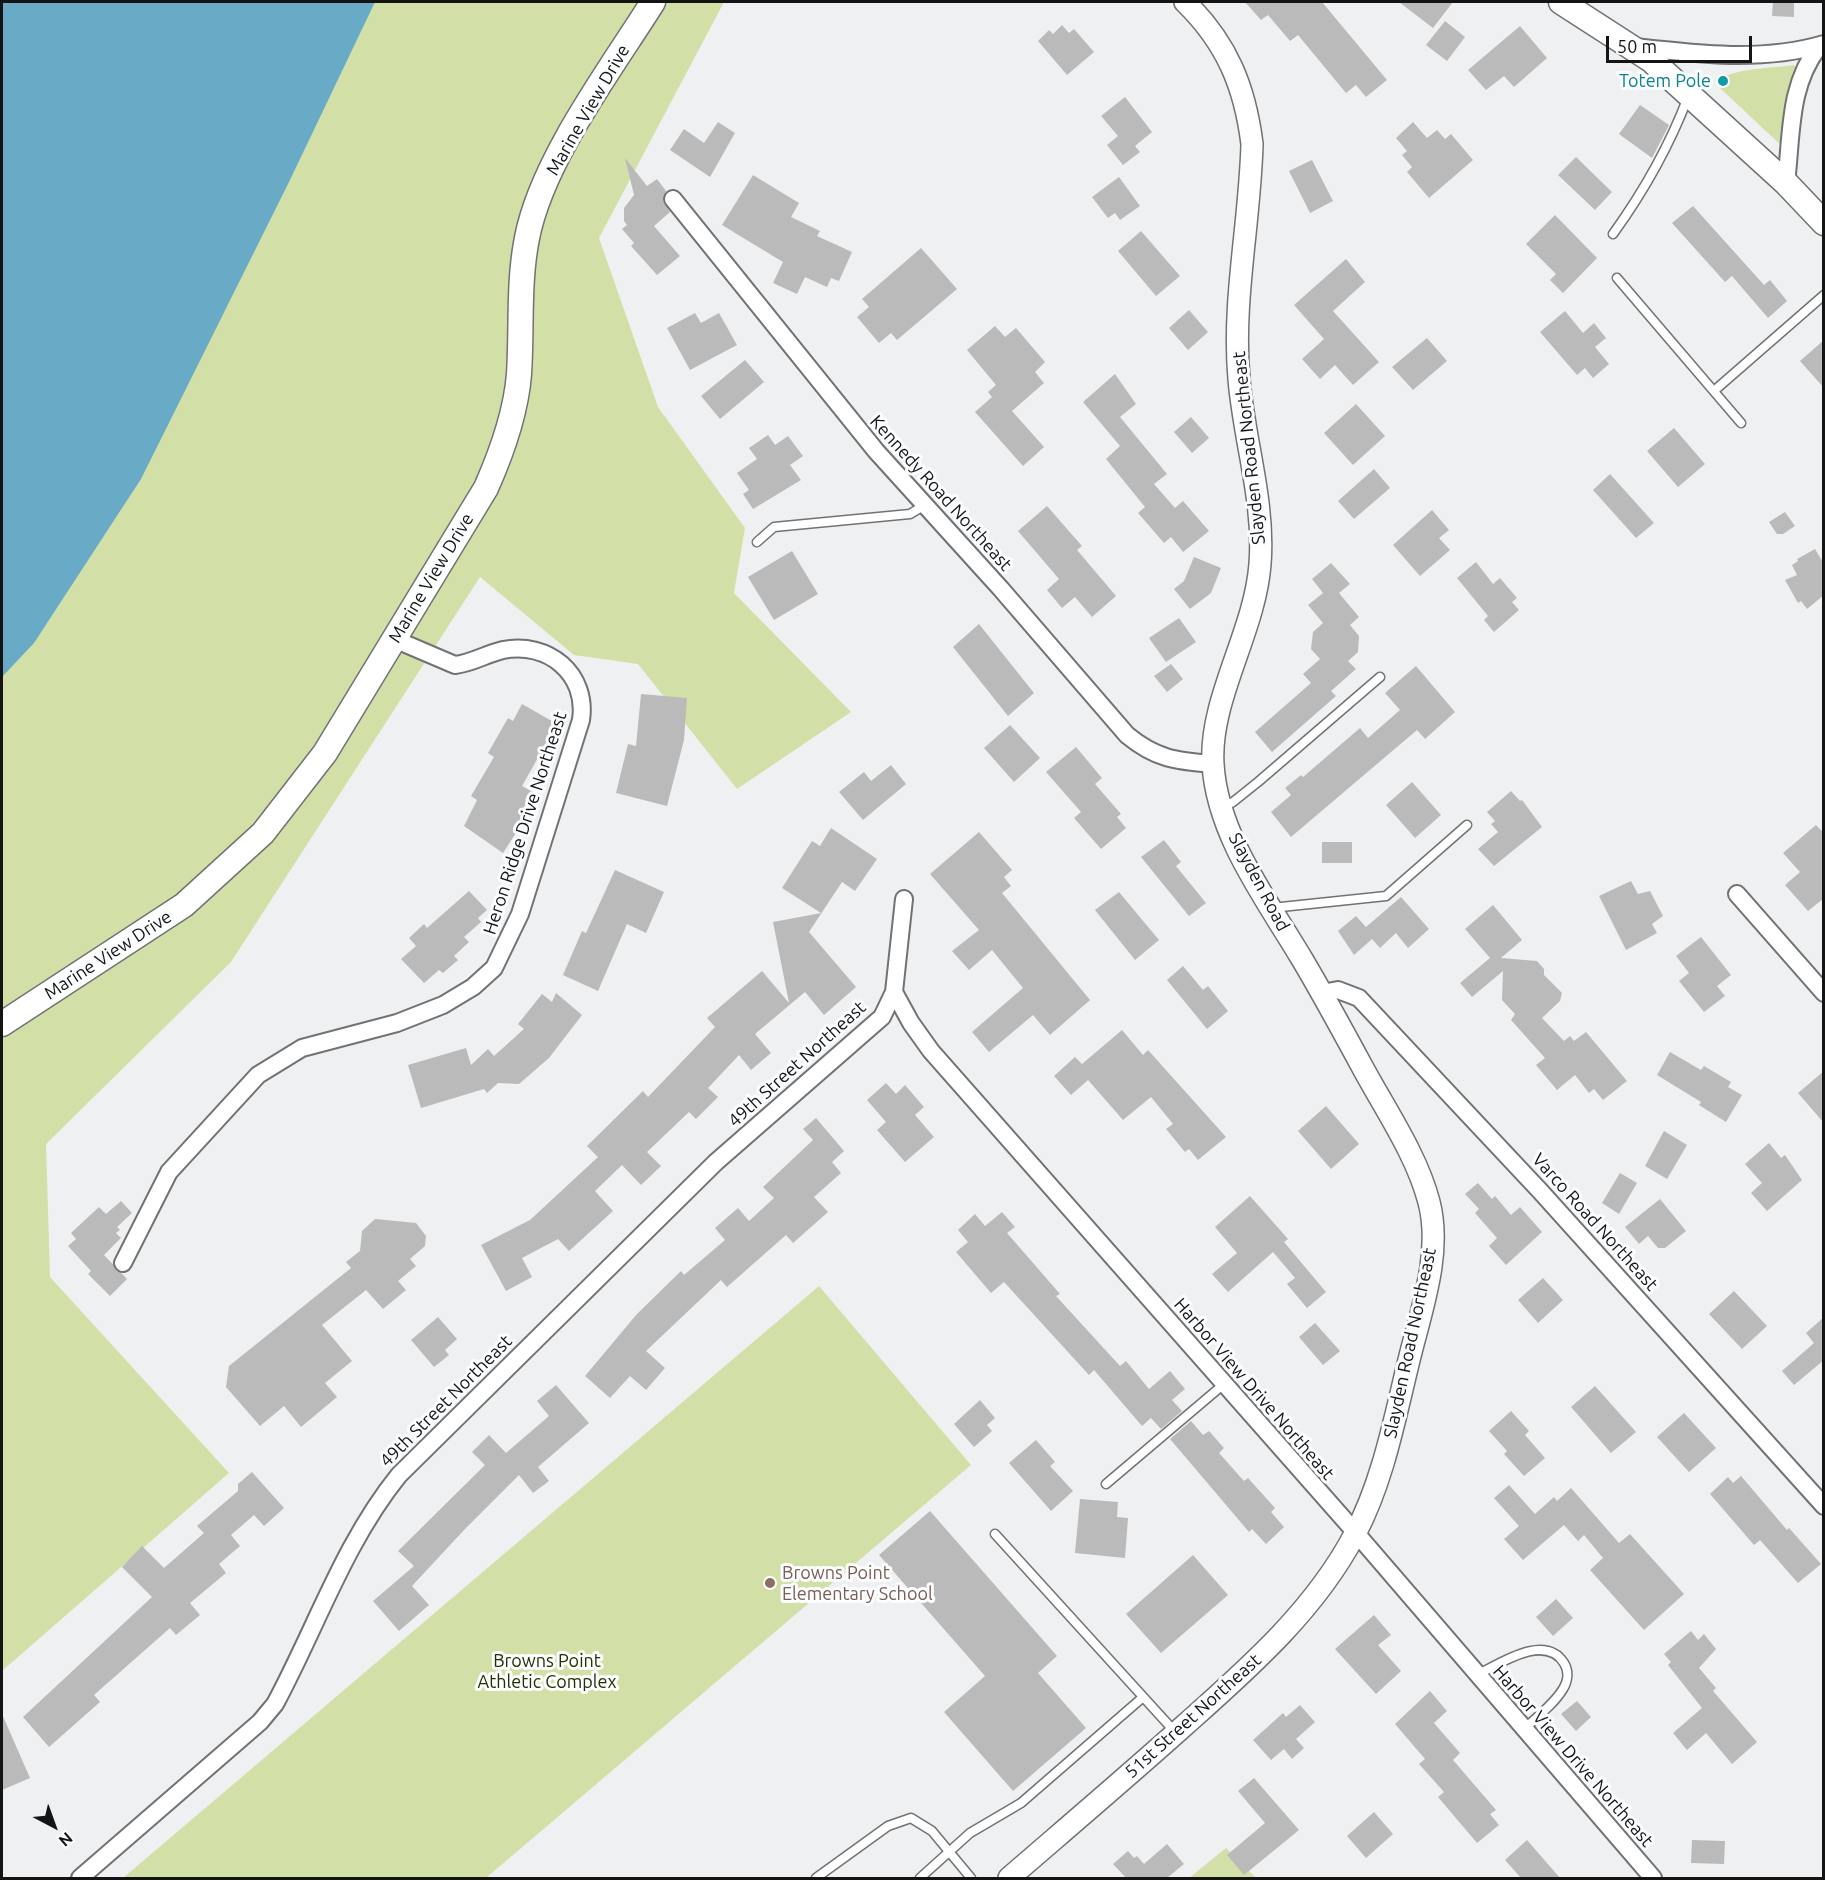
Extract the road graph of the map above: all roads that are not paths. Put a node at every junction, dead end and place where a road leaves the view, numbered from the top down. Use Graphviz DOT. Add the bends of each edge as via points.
graph roads {
  1 [pos="653,2"];
  2 [pos="1185,2"];
  3 [pos="1561,2"];
  4 [pos="1822,44"];
  5 [pos="1634,46"];
  6 [pos="1689,94"];
  7 [pos="1786,183"];
  8 [pos="673,199"];
  9 [pos="1824,224"];
  10 [pos="1612,234"];
  11 [pos="1617,278"];
  12 [pos="1824,295"];
  13 [pos="1715,390"];
  14 [pos="1741,423"];
  15 [pos="925,505"];
  16 [pos="757,542"];
  17 [pos="394,639"];
  18 [pos="1380,677"];
  19 [pos="1213,764"];
  20 [pos="1222,807"];
  21 [pos="1467,825"];
  22 [pos="1737,894"];
  23 [pos="904,899"];
  24 [pos="1274,911"];
  25 [pos="894,992"];
  26 [pos="1322,993"];
  27 [pos="1824,993"];
  28 [pos="2,1024"];
  29 [pos="123,1263"];
  30 [pos="1224,1384"];
  31 [pos="1106,1484"];
  32 [pos="1824,1506"];
  33 [pos="1356,1533"];
  34 [pos="995,1534"];
  35 [pos="1477,1675"];
  36 [pos="1142,1698"];
  37 [pos="1524,1729"];
  38 [pos="1176,1733"];
  39 [pos="949,1853"];
  40 [pos="80,1878"];
  41 [pos="816,1878"];
  42 [pos="920,1878"];
  43 [pos="971,1878"];
  44 [pos="1009,1878"];
  45 [pos="1653,1878"];
  1 -- 17 [label="main road, Marine View Drive" via="567,140 532,216 524,257 519,375 499,458 486,488"];
  2 -- 19 [label="street, Slayden Road Northeast" via="1218,39 1235,69 1248,113 1251,144 1238,354 1261,555 1250,619 1217,719"];
  3 -- 5 [label="main road"];
  4 -- 5 [label="street" via="1727,55"];
  4 -- 7 [label="street" via="1802,71 1797,89 1790,123"];
  5 -- 6 [label="main road"];
  6 -- 7 [label="main road"];
  6 -- 10 [label="lane" via="1659,164"];
  7 -- 9 [label="main road"];
  8 -- 15 [label="street, Kennedy Road Northeast" via="853,423"];
  11 -- 13 [label="lane"];
  12 -- 13 [label="lane"];
  13 -- 14 [label="lane"];
  15 -- 16 [label="lane" via="910,514 774,527"];
  15 -- 19 [label="street, Kennedy Road Northeast" via="1127,735 1150,752 1173,760"];
  17 -- 28 [label="main road, Marine View Drive" via="310,776 263,833 184,905"];
  17 -- 29 [label="street, Heron Ridge Drive Northeast" via="455,665 504,650 532,649 556,661 580,689 582,720 520,914 494,968 473,987 443,1005 397,1023 302,1048 258,1075 170,1172"];
  18 -- 20 [label="lane" via="1258,782"];
  19 -- 20 [label="street, Slayden Road"];
  20 -- 24 [label="street, Slayden Road" via="1242,856"];
  21 -- 24 [label="lane" via="1386,896 1281,907"];
  22 -- 27 [label="street"];
  23 -- 25 [label="street"];
  24 -- 26 [label="street, Slayden Road"];
  25 -- 30 [label="street, Harbor View Drive Northeast" via="937,1058"];
  25 -- 40 [label="street, 49th Street Northeast" via="882,1017 716,1162 399,1475 360,1533 275,1704 260,1722"];
  26 -- 32 [label="street, Varco Road Northeast" via="1338,990 1359,998 1523,1171"];
  26 -- 33 [label="street, Slayden Road Northeast" via="1412,1160 1430,1204 1434,1253 1378,1484"];
  30 -- 31 [label="lane"];
  30 -- 33 [label="street, Harbor View Drive Northeast"];
  33 -- 35 [label="street, Harbor View Drive Northeast"];
  33 -- 38 [label="street, 51st Street Northeast" via="1315,1597 1216,1699"];
  34 -- 36 [label="lane"];
  35 -- 37 [label="street, Harbor View Drive Northeast"];
  35 -- 37 [label="lane" via="1541,1649 1558,1655 1568,1677 1563,1690"];
  36 -- 38 [label="lane"];
  36 -- 39 [label="lane" via="1022,1803 970,1833"];
  37 -- 45 [label="street, Harbor View Drive Northeast"];
  38 -- 44 [label="street, 51st Street Northeast"];
  39 -- 41 [label="lane" via="932,1831 911,1818 888,1826"];
  39 -- 42 [label="lane"];
  39 -- 43 [label="lane"];
}
